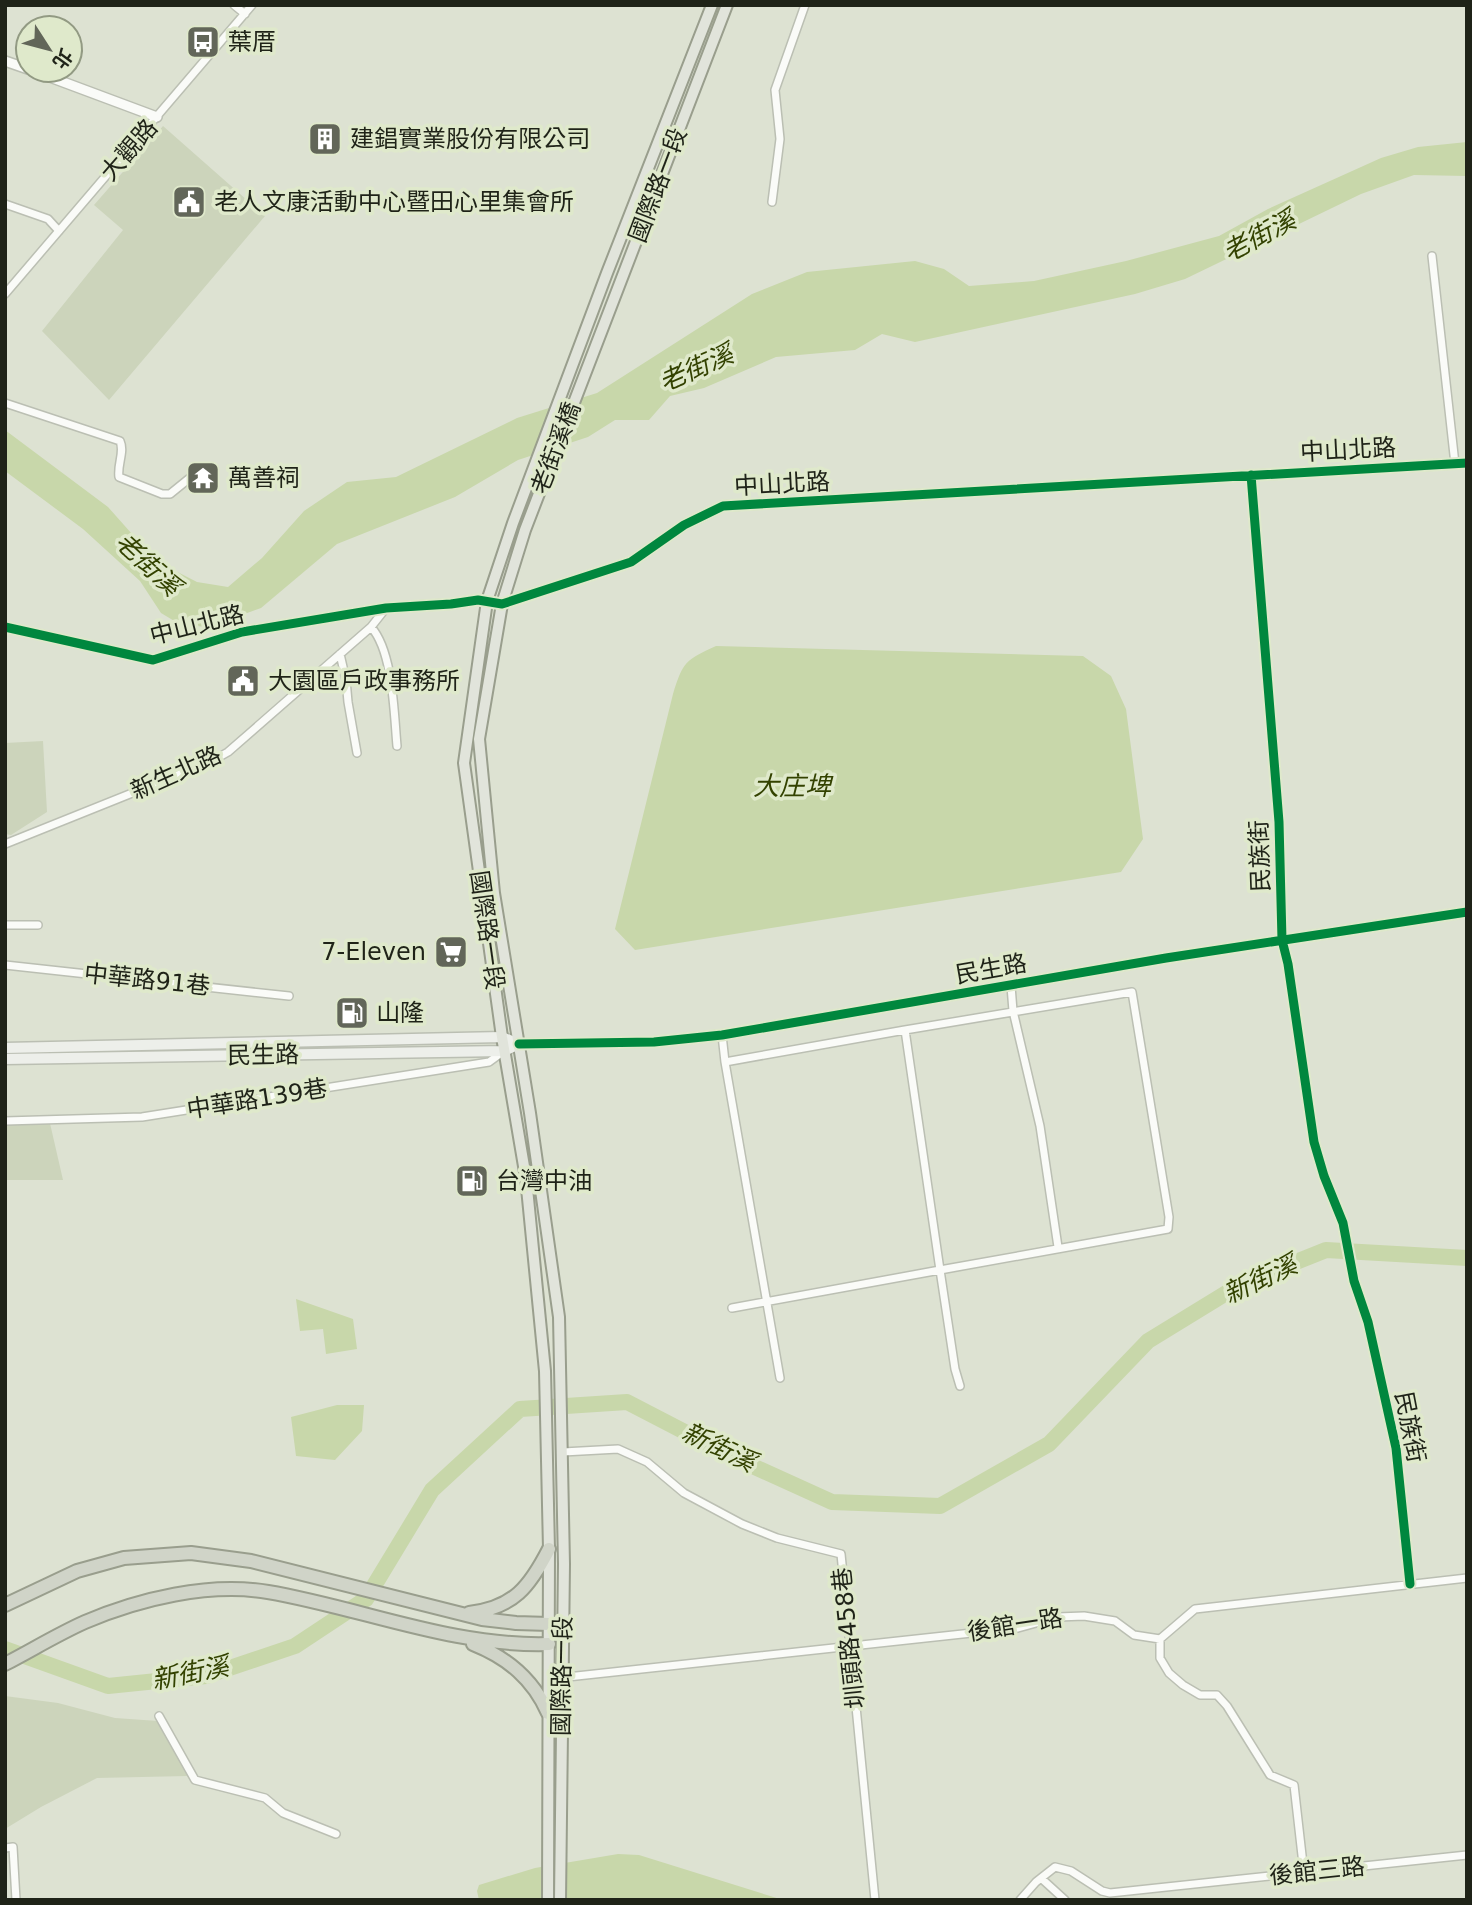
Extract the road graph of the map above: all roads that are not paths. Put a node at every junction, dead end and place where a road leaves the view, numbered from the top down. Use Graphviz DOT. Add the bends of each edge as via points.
graph roads {
  1 [pos="234,5"];
  2 [pos="252,5"];
  3 [pos="712,5"];
  4 [pos="727,5"];
  5 [pos="805,5"];
  6 [pos="245,14"];
  7 [pos="69,84"];
  8 [pos="157,117"];
  9 [pos="772,202"];
  10 [pos="5,204"];
  11 [pos="59,231"];
  12 [pos="1432,256"];
  13 [pos="5,293"];
  14 [pos="576,359"];
  15 [pos="588,365"];
  16 [pos="5,403"];
  17 [pos="1467,463"];
  18 [pos="1455,464"];
  19 [pos="1251,475"];
  20 [pos="191,477"];
  21 [pos="513,523"];
  22 [pos="525,530"];
  23 [pos="487,601"];
  24 [pos="502,604"];
  25 [pos="386,608"];
  26 [pos="5,627"];
  27 [pos="371,627"];
  28 [pos="340,654"];
  29 [pos="397,746"];
  30 [pos="357,753"];
  31 [pos="5,844"];
  32 [pos="1467,912"];
  33 [pos="5,925"];
  34 [pos="38,925"];
  35 [pos="1282,940"];
  36 [pos="5,965"];
  37 [pos="1011,986"];
  38 [pos="289,996"];
  39 [pos="1013,1011"];
  40 [pos="905,1030"];
  41 [pos="722,1035"];
  42 [pos="502,1037"];
  43 [pos="519,1044"];
  44 [pos="5,1048"];
  45 [pos="504,1051"];
  46 [pos="5,1059"];
  47 [pos="725,1062"];
  48 [pos="5,1121"];
  49 [pos="1058,1247"];
  50 [pos="940,1270"];
  51 [pos="766,1300"];
  52 [pos="732,1308"];
  53 [pos="779,1378"];
  54 [pos="960,1386"];
  55 [pos="563,1452"];
  56 [pos="549,1549"];
  57 [pos="1467,1578"];
  58 [pos="1410,1584"];
  59 [pos="5,1605"];
  60 [pos="459,1614"];
  61 [pos="549,1624"];
  62 [pos="563,1631"];
  63 [pos="453,1636"];
  64 [pos="1160,1639"];
  65 [pos="550,1644"];
  66 [pos="850,1645"];
  67 [pos="5,1664"];
  68 [pos="562,1677"];
  69 [pos="549,1679"];
  70 [pos="548,1713"];
  71 [pos="159,1716"];
  72 [pos="336,1834"];
  73 [pos="5,1848"];
  74 [pos="1467,1855"];
  75 [pos="1304,1873"];
  76 [pos="1042,1879"];
  77 [pos="16,1900"];
  78 [pos="548,1900"];
  79 [pos="560,1900"];
  80 [pos="875,1900"];
  81 [pos="1020,1900"];
  82 [pos="1065,1900"];
  1 -- 6 [label="street"];
  2 -- 6 [label="street, 大觀路"];
  3 -- 14 [label="main road, 國際路一段"];
  4 -- 15 [label="main road, 國際路一段"];
  5 -- 9 [label="street" via="775,90 780,139"];
  6 -- 8 [label="street, 大觀路"];
  7 -- 8 [label="street"];
  8 -- 11 [label="street, 大觀路"];
  10 -- 11 [label="street" via="48,219"];
  11 -- 13 [label="street, 大觀路"];
  12 -- 18 [label="street"];
  14 -- 21 [label="main road, 老街溪橋"];
  15 -- 22 [label="main road, 老街溪橋"];
  16 -- 20 [label="street" via="120,440 119,477 162,494 170,494"];
  17 -- 18 [label="street, 中山北路"];
  18 -- 19 [label="street, 中山北路"];
  19 -- 24 [label="street, 中山北路" via="723,506 684,525 631,562"];
  19 -- 35 [label="street, 民族街" via="1279,822"];
  21 -- 23 [label="main road, 國際路一段"];
  22 -- 24 [label="main road, 國際路一段"];
  23 -- 24 [label="street, 中山北路"];
  23 -- 25 [label="street, 中山北路"];
  23 -- 42 [label="main road, 國際路一段" via="464,763"];
  24 -- 43 [label="main road, 國際路一段" via="479,740 494,892"];
  25 -- 26 [label="street, 中山北路" via="242,632 153,660"];
  25 -- 27 [label="street, 新生北路"];
  27 -- 28 [label="street, 新生北路"];
  27 -- 29 [label="street" via="380,637"];
  28 -- 30 [label="street"];
  28 -- 31 [label="street, 新生北路" via="212,761"];
  32 -- 35 [label="street, 民生路"];
  33 -- 34 [label="street"];
  35 -- 37 [label="street, 民生路"];
  35 -- 58 [label="street, 民族街" via="1314,1142 1340,1214 1396,1448"];
  36 -- 38 [label="street, 中華路91巷"];
  37 -- 39 [label="street"];
  37 -- 41 [label="street, 民生路"];
  39 -- 40 [label="street"];
  39 -- 49 [label="street" via="1040,1126"];
  39 -- 49 [label="street" via="1132,992 1168,1229"];
  40 -- 47 [label="street"];
  40 -- 50 [label="street"];
  41 -- 43 [label="street, 民生路" via="654,1042"];
  41 -- 47 [label="street"];
  42 -- 43 [label="main road, 民生路"];
  42 -- 44 [label="main road, 民生路"];
  42 -- 45 [label="main road, 國際路一段"];
  43 -- 45 [label="main road, 民生路"];
  43 -- 55 [label="main road, 國際路一段" via="559,1317"];
  45 -- 46 [label="main road, 民生路"];
  45 -- 48 [label="street, 中華路139巷" via="489,1062 142,1117"];
  45 -- 56 [label="main road, 國際路一段" via="526,1178 543,1341"];
  47 -- 51 [label="street"];
  49 -- 50 [label="street"];
  50 -- 51 [label="street"];
  50 -- 54 [label="street"];
  51 -- 52 [label="street"];
  51 -- 53 [label="street"];
  55 -- 62 [label="main road, 國際路一段"];
  55 -- 66 [label="street, 圳頭路458巷" via="618,1449 647,1462 684,1493 742,1524 841,1554"];
  56 -- 60 [label="highway" via="514,1598 499,1608"];
  56 -- 61 [label="main road, 國際路一段"];
  57 -- 58 [label="street"];
  58 -- 64 [label="street" via="1195,1609"];
  59 -- 60 [label="highway" via="77,1571 124,1558 191,1553 251,1561"];
  60 -- 61 [label="highway"];
  61 -- 62 [label="main road"];
  61 -- 65 [label="main road, 國際路一段"];
  62 -- 65 [label="main road"];
  62 -- 68 [label="main road, 國際路一段"];
  63 -- 65 [label="highway" via="516,1645"];
  63 -- 67 [label="highway" via="266,1592 225,1590 114,1611"];
  63 -- 70 [label="highway" via="481,1647 522,1674"];
  64 -- 66 [label="street, 後館一路" via="1134,1635 1115,1621 1084,1616 1058,1617 1018,1628"];
  64 -- 75 [label="street" via="1160,1658 1169,1673 1200,1695 1217,1695 1270,1775 1294,1785"];
  65 -- 69 [label="main road, 國際路一段"];
  66 -- 68 [label="street, 後館一路"];
  66 -- 80 [label="street, 圳頭路458巷"];
  68 -- 69 [label="street, 後館一路"];
  68 -- 79 [label="main road, 國際路一段"];
  69 -- 70 [label="main road, 國際路一段"];
  70 -- 78 [label="main road, 國際路一段"];
  71 -- 72 [label="street" via="195,1780 265,1798 283,1813"];
  73 -- 77 [label="street" via="13,1847"];
  74 -- 75 [label="street, 後館三路"];
  75 -- 76 [label="street, 後館三路" via="1110,1893 1072,1871 1055,1867"];
  76 -- 81 [label="street, 後館三路"];
  76 -- 82 [label="street"];
}
